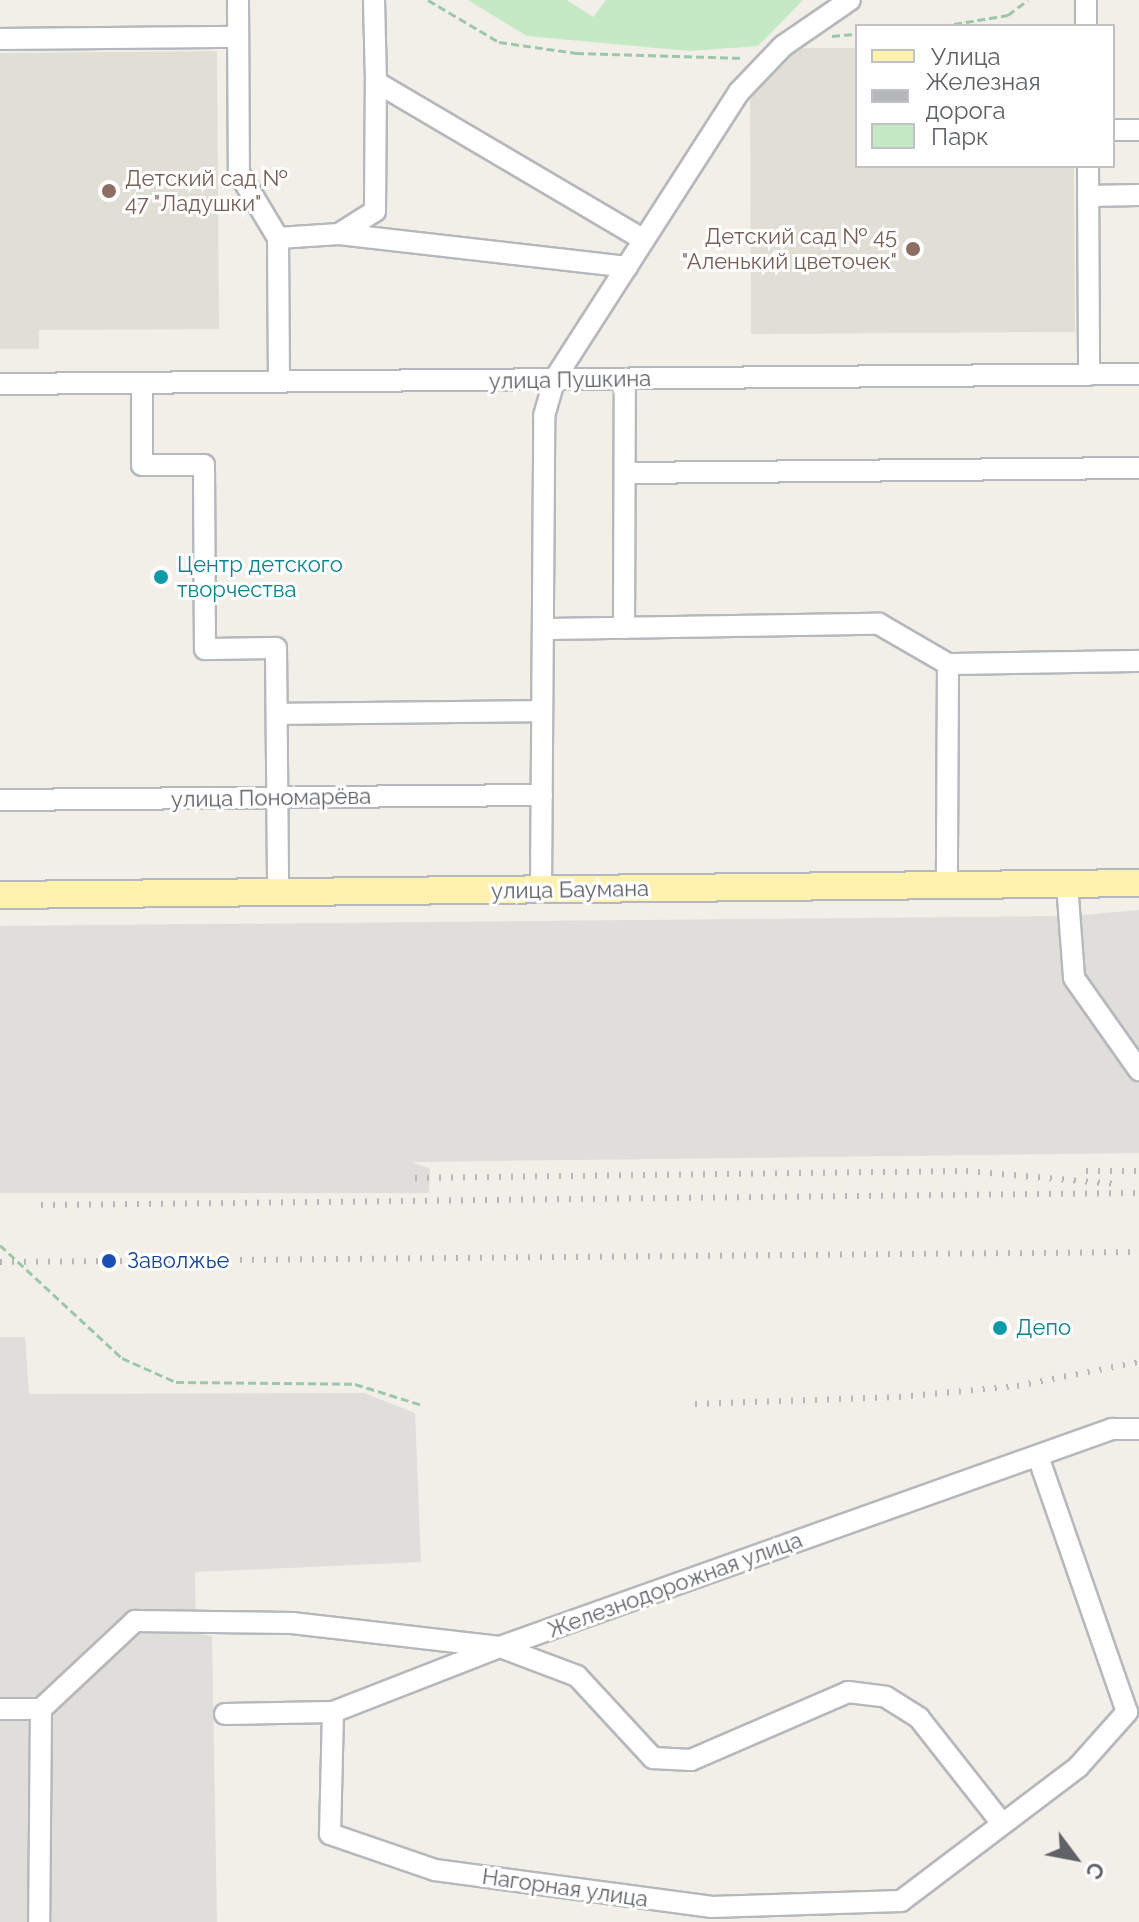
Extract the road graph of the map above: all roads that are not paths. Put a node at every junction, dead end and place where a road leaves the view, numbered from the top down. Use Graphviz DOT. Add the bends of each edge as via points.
graph roads {
  1 [pos="238,0"];
  2 [pos="374,0"];
  3 [pos="850,0"];
  4 [pos="1086,0"];
  5 [pos="1086,24"];
  6 [pos="235,37"];
  7 [pos="0,39"];
  8 [pos="376,82"];
  9 [pos="1115,130"];
  10 [pos="1139,130"];
  11 [pos="1088,168"];
  12 [pos="1139,195"];
  13 [pos="1088,196"];
  14 [pos="339,234"];
  15 [pos="278,238"];
  16 [pos="644,240"];
  17 [pos="627,267"];
  18 [pos="1139,374"];
  19 [pos="1089,375"];
  20 [pos="625,379"];
  21 [pos="554,380"];
  22 [pos="279,382"];
  23 [pos="142,383"];
  24 [pos="0,384"];
  25 [pos="1139,468"];
  26 [pos="625,473"];
  27 [pos="624,628"];
  28 [pos="543,629"];
  29 [pos="1139,661"];
  30 [pos="948,664"];
  31 [pos="542,711"];
  32 [pos="277,714"];
  33 [pos="542,795"];
  34 [pos="277,798"];
  35 [pos="0,800"];
  36 [pos="1139,883"];
  37 [pos="1067,884"];
  38 [pos="947,885"];
  39 [pos="541,891"];
  40 [pos="278,893"];
  41 [pos="0,895"];
  42 [pos="1139,1070"];
  43 [pos="1139,1429"];
  44 [pos="1038,1456"];
  45 [pos="500,1647"];
  46 [pos="0,1709"];
  47 [pos="41,1709"];
  48 [pos="333,1712"];
  49 [pos="225,1714"];
  50 [pos="1000,1821"];
  51 [pos="39,1922"];
  1 -- 6 [label="street"];
  2 -- 8 [label="street"];
  3 -- 16 [label="street" via="779,50 739,92"];
  4 -- 5 [label="street"];
  6 -- 7 [label="street"];
  6 -- 15 [label="street" via="239,173"];
  8 -- 14 [label="street" via="375,211"];
  8 -- 16 [label="street"];
  9 -- 10 [label="street"];
  11 -- 13 [label="street"];
  12 -- 13 [label="street"];
  13 -- 19 [label="street"];
  14 -- 15 [label="street"];
  14 -- 17 [label="street"];
  15 -- 22 [label="street"];
  16 -- 17 [label="street"];
  17 -- 21 [label="street"];
  18 -- 19 [label="street, улица Пушкина"];
  19 -- 20 [label="street, улица Пушкина"];
  20 -- 21 [label="street, улица Пушкина"];
  20 -- 26 [label="street"];
  21 -- 22 [label="street, улица Пушкина"];
  21 -- 28 [label="street" via="544,416"];
  22 -- 23 [label="street, улица Пушкина"];
  23 -- 24 [label="street, улица Пушкина"];
  23 -- 32 [label="street" via="142,465 204,465 205,649 276,648"];
  25 -- 26 [label="street"];
  26 -- 27 [label="street"];
  27 -- 28 [label="street"];
  27 -- 30 [label="street" via="879,624"];
  28 -- 31 [label="street"];
  29 -- 30 [label="street"];
  30 -- 38 [label="street"];
  31 -- 32 [label="street"];
  31 -- 33 [label="street"];
  32 -- 34 [label="street"];
  33 -- 34 [label="street, улица Пономарёва"];
  33 -- 39 [label="street"];
  34 -- 35 [label="street, улица Пономарёва"];
  34 -- 40 [label="street"];
  36 -- 37 [label="main road, улица Баумана"];
  37 -- 38 [label="main road, улица Баумана"];
  37 -- 42 [label="street" via="1074,978"];
  38 -- 39 [label="main road, улица Баумана"];
  39 -- 40 [label="main road, улица Баумана"];
  40 -- 41 [label="main road, улица Баумана"];
  43 -- 44 [label="street, Железнодорожная улица" via="1112,1429"];
  44 -- 45 [label="street, Железнодорожная улица"];
  44 -- 50 [label="street" via="1127,1712 1078,1767"];
  45 -- 47 [label="street, Железнодорожная улица" via="292,1623 135,1621"];
  45 -- 48 [label="street"];
  45 -- 50 [label="street" via="577,1676 653,1758 691,1760 848,1692 886,1697 919,1718"];
  46 -- 47 [label="street"];
  47 -- 51 [label="street"];
  48 -- 49 [label="street"];
  48 -- 50 [label="street, Нагорная улица" via="330,1834 435,1870 711,1907 901,1901"];
}
